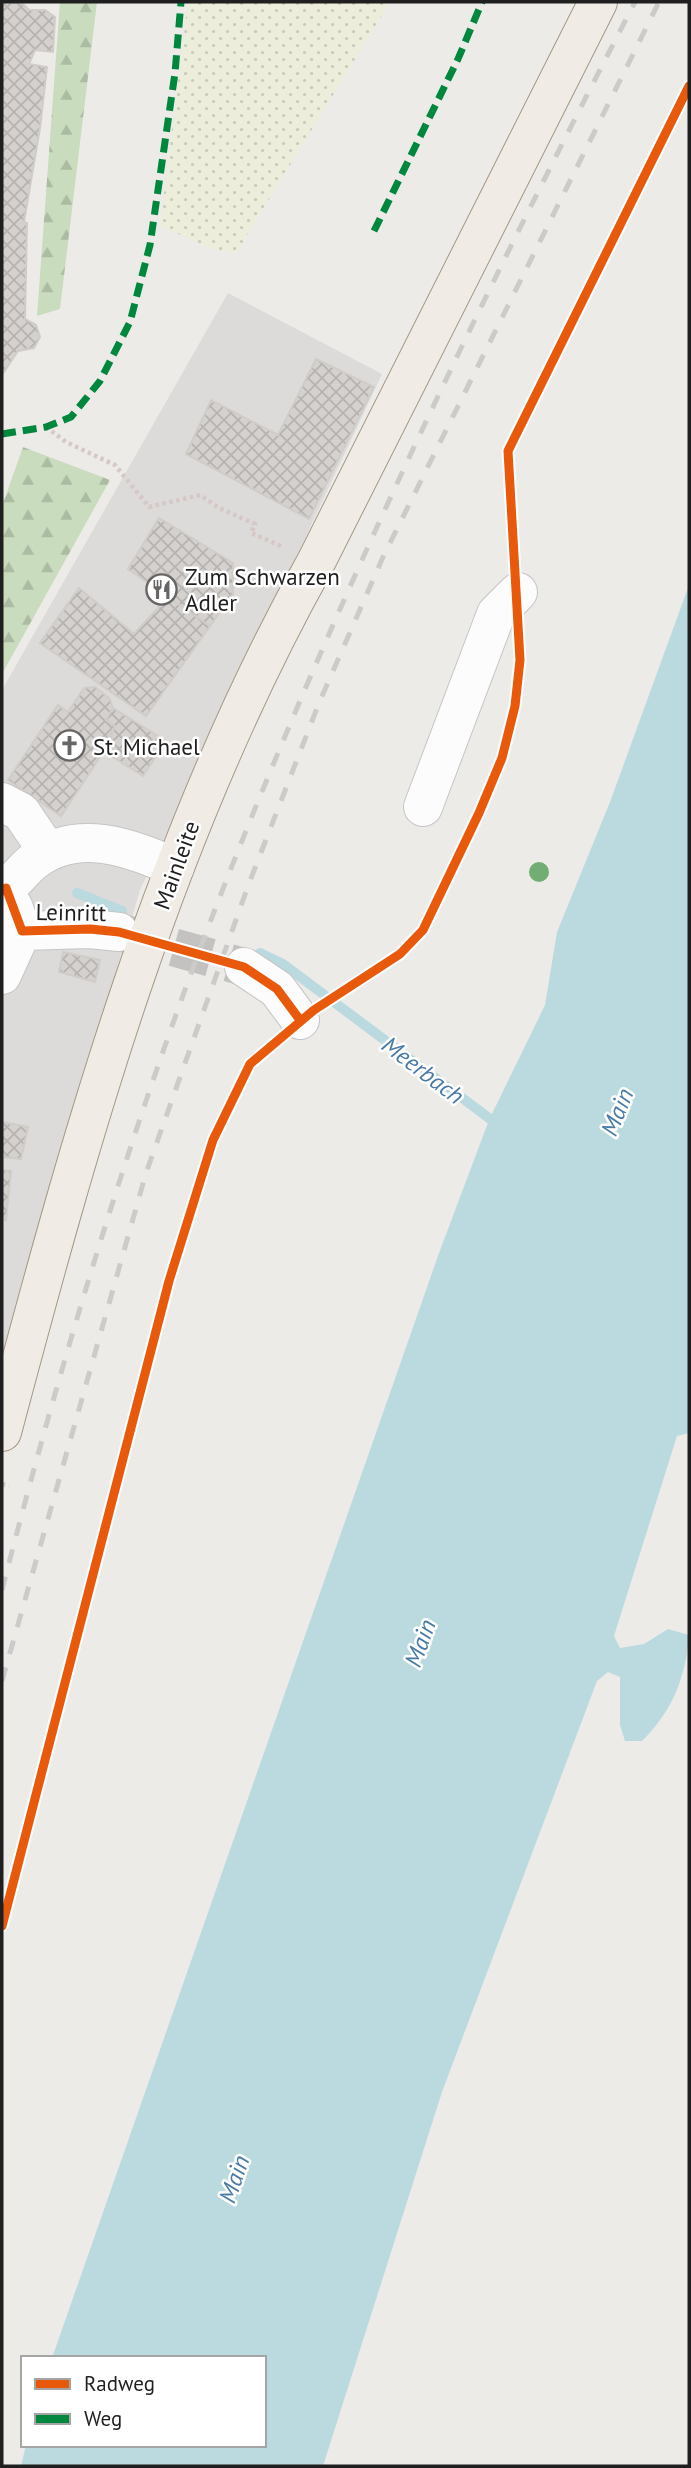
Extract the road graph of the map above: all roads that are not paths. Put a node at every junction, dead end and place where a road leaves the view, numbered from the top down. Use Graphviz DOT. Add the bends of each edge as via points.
graph roads {
  1 [pos="598,2"];
  2 [pos="518,592"];
  3 [pos="2,802"];
  4 [pos="423,807"];
  5 [pos="48,852"];
  6 [pos="175,867"];
  7 [pos="4,889"];
  8 [pos="22,931"];
  9 [pos="119,932"];
  10 [pos="244,967"];
  11 [pos="2,975"];
  12 [pos="300,1020"];
  13 [pos="4,1418"];
  1 -- 6 [label="main road, Mainleite" via="271,643"];
  2 -- 4 [label="street" via="496,614"];
  3 -- 5 [label="street" via="20,812"];
  5 -- 6 [label="street" via="82,841 134,850"];
  5 -- 7 [label="street"];
  6 -- 13 [label="main road, Mainleite" via="82,1143"];
  7 -- 8 [label="street"];
  8 -- 9 [label="street, Leinritt"];
  8 -- 11 [label="street"];
  10 -- 12 [label="street" via="277,989"];
}
